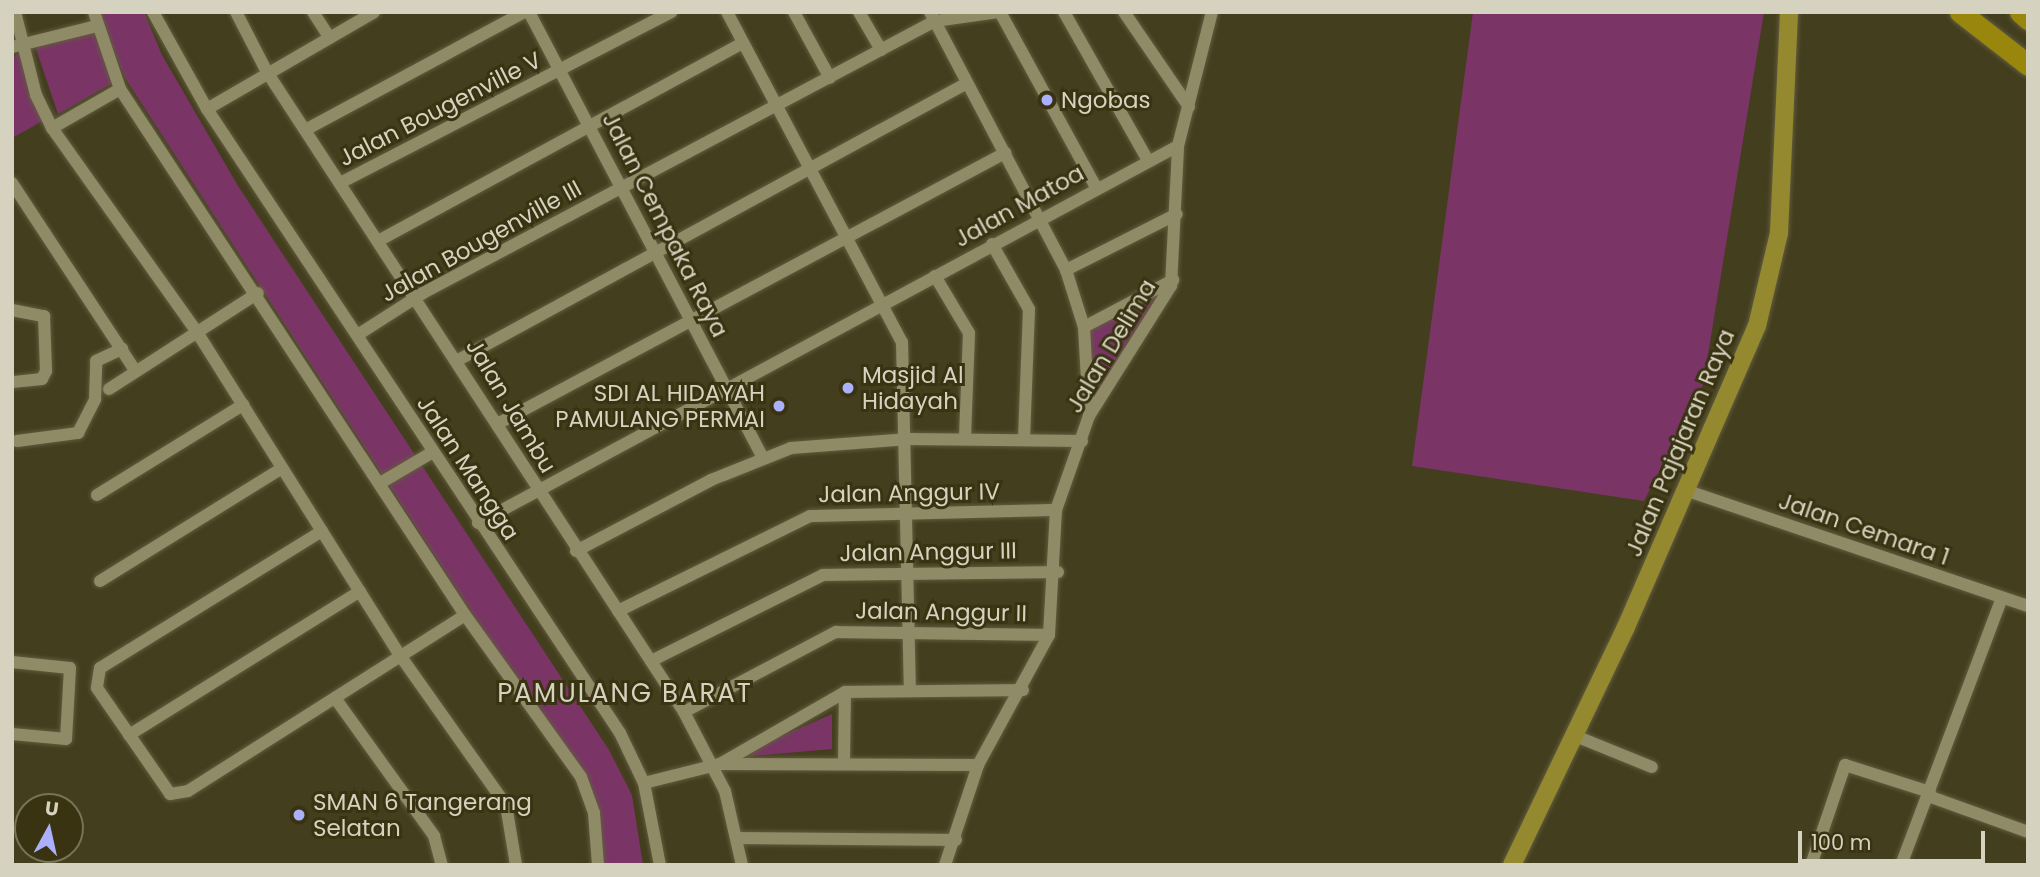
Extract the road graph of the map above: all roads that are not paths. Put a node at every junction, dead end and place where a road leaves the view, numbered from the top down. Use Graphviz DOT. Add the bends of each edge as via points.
graph roads {
  1 [pos="15,12"];
  2 [pos="94,12"];
  3 [pos="153,12"];
  4 [pos="236,12"];
  5 [pos="313,12"];
  6 [pos="374,12"];
  7 [pos="526,12"];
  8 [pos="672,12"];
  9 [pos="727,12"];
  10 [pos="794,12"];
  11 [pos="859,12"];
  12 [pos="999,12"];
  13 [pos="1064,12"];
  14 [pos="1124,12"];
  15 [pos="1789,12"];
  16 [pos="1960,12"];
  17 [pos="2020,12"];
  18 [pos="1209,13"];
  19 [pos="932,17"];
  20 [pos="2028,19"];
  21 [pos="97,26"];
  22 [pos="328,37"];
  23 [pos="743,43"];
  24 [pos="18,46"];
  25 [pos="881,50"];
  26 [pos="2028,65"];
  27 [pos="559,71"];
  28 [pos="267,72"];
  29 [pos="830,78"];
  30 [pos="967,82"];
  31 [pos="120,89"];
  32 [pos="1189,107"];
  33 [pos="779,108"];
  34 [pos="207,109"];
  35 [pos="590,125"];
  36 [pos="52,128"];
  37 [pos="307,129"];
  38 [pos="1178,146"];
  39 [pos="1005,153"];
  40 [pos="1147,159"];
  41 [pos="811,170"];
  42 [pos="12,183"];
  43 [pos="340,183"];
  44 [pos="625,186"];
  45 [pos="1096,187"];
  46 [pos="1177,214"];
  47 [pos="1040,219"];
  48 [pos="846,237"];
  49 [pos="378,241"];
  50 [pos="992,244"];
  51 [pos="659,252"];
  52 [pos="1066,270"];
  53 [pos="935,276"];
  54 [pos="1173,280"];
  55 [pos="258,293"];
  56 [pos="417,296"];
  57 [pos="881,303"];
  58 [pos="12,310"];
  59 [pos="691,318"];
  60 [pos="1084,327"];
  61 [pos="197,332"];
  62 [pos="359,334"];
  63 [pos="122,349"];
  64 [pos="460,359"];
  65 [pos="135,370"];
  66 [pos="12,382"];
  67 [pos="723,386"];
  68 [pos="109,389"];
  69 [pos="243,405"];
  70 [pos="1089,415"];
  71 [pos="499,423"];
  72 [pos="909,439"];
  73 [pos="965,439"];
  74 [pos="1024,440"];
  75 [pos="17,441"];
  76 [pos="1082,441"];
  77 [pos="431,453"];
  78 [pos="763,458"];
  79 [pos="282,468"];
  80 [pos="382,482"];
  81 [pos="536,488"];
  82 [pos="1688,491"];
  83 [pos="97,495"];
  84 [pos="1056,510"];
  85 [pos="909,514"];
  86 [pos="478,523"];
  87 [pos="322,531"];
  88 [pos="576,551"];
  89 [pos="1058,572"];
  90 [pos="909,573"];
  91 [pos="100,581"];
  92 [pos="360,591"];
  93 [pos="2002,598"];
  94 [pos="2028,606"];
  95 [pos="618,611"];
  96 [pos="465,615"];
  97 [pos="909,631"];
  98 [pos="1049,635"];
  99 [pos="399,654"];
  100 [pos="651,661"];
  101 [pos="12,662"];
  102 [pos="910,690"];
  103 [pos="1023,690"];
  104 [pos="845,692"];
  105 [pos="335,698"];
  106 [pos="684,712"];
  107 [pos="12,734"];
  108 [pos="129,735"];
  109 [pos="1573,735"];
  110 [pos="844,761"];
  111 [pos="716,765"];
  112 [pos="978,765"];
  113 [pos="1652,767"];
  114 [pos="644,783"];
  115 [pos="1929,794"];
  116 [pos="2028,832"];
  117 [pos="740,838"];
  118 [pos="956,840"];
  119 [pos="442,865"];
  120 [pos="516,865"];
  121 [pos="598,865"];
  122 [pos="660,865"];
  123 [pos="742,865"];
  124 [pos="945,865"];
  125 [pos="1511,865"];
  126 [pos="1811,865"];
  127 [pos="1901,865"];
  1 -- 24 [label="street"];
  2 -- 21 [label="street"];
  3 -- 34 [label="street, Jalan Mangga"];
  4 -- 28 [label="street, Jalan Jambu"];
  5 -- 22 [label="street"];
  6 -- 22 [label="street"];
  7 -- 27 [label="street, Jalan Cempaka Raya"];
  7 -- 37 [label="street"];
  8 -- 27 [label="street, Jalan Bougenville V"];
  9 -- 23 [label="street"];
  10 -- 29 [label="street"];
  11 -- 25 [label="street"];
  12 -- 19 [label="street"];
  12 -- 45 [label="street"];
  13 -- 40 [label="street"];
  14 -- 32 [label="street"];
  15 -- 82 [label="main road, Jalan Pajajaran Raya" via="1771,282 1740,373"];
  16 -- 26 [label="highway"];
  17 -- 20 [label="highway"];
  18 -- 32 [label="street, Jalan Delima"];
  19 -- 25 [label="street, Jalan Bougenville III"];
  19 -- 30 [label="street"];
  21 -- 24 [label="street"];
  21 -- 31 [label="street"];
  22 -- 28 [label="street"];
  23 -- 33 [label="street"];
  23 -- 35 [label="street"];
  24 -- 36 [label="street"];
  25 -- 29 [label="street, Jalan Bougenville III"];
  27 -- 35 [label="street, Jalan Cempaka Raya"];
  27 -- 43 [label="street, Jalan Bougenville V"];
  28 -- 34 [label="street"];
  28 -- 37 [label="street, Jalan Jambu"];
  29 -- 33 [label="street, Jalan Bougenville III"];
  30 -- 39 [label="street"];
  30 -- 41 [label="street"];
  31 -- 36 [label="street"];
  31 -- 55 [label="street"];
  32 -- 38 [label="street, Jalan Delima"];
  33 -- 41 [label="street"];
  33 -- 44 [label="street, Jalan Bougenville III"];
  34 -- 62 [label="street, Jalan Mangga"];
  35 -- 44 [label="street, Jalan Cempaka Raya"];
  35 -- 49 [label="street"];
  36 -- 61 [label="street"];
  37 -- 43 [label="street, Jalan Jambu"];
  38 -- 40 [label="street, Jalan Matoa"];
  38 -- 46 [label="street, Jalan Delima"];
  39 -- 47 [label="street"];
  39 -- 48 [label="street"];
  40 -- 45 [label="street, Jalan Matoa"];
  41 -- 48 [label="street"];
  41 -- 51 [label="street"];
  42 -- 63 [label="street"];
  43 -- 49 [label="street, Jalan Jambu"];
  44 -- 51 [label="street, Jalan Cempaka Raya"];
  44 -- 56 [label="street, Jalan Bougenville III"];
  45 -- 47 [label="street, Jalan Matoa"];
  46 -- 52 [label="street"];
  46 -- 54 [label="street, Jalan Delima"];
  47 -- 50 [label="street, Jalan Matoa"];
  47 -- 52 [label="street"];
  48 -- 57 [label="street"];
  48 -- 59 [label="street"];
  49 -- 56 [label="street, Jalan Jambu"];
  50 -- 53 [label="street, Jalan Matoa"];
  50 -- 74 [label="street" via="1029,309"];
  51 -- 59 [label="street, Jalan Cempaka Raya"];
  51 -- 64 [label="street"];
  52 -- 60 [label="street"];
  53 -- 57 [label="street, Jalan Matoa"];
  53 -- 73 [label="street" via="969,333"];
  54 -- 60 [label="street"];
  54 -- 70 [label="street, Jalan Delima"];
  55 -- 61 [label="street"];
  55 -- 80 [label="street"];
  56 -- 62 [label="street, Jalan Bougenville III"];
  56 -- 64 [label="street, Jalan Jambu"];
  57 -- 67 [label="street, Jalan Matoa"];
  57 -- 72 [label="street" via="904,349"];
  58 -- 66 [label="street" via="44,316 46,371 38,380"];
  59 -- 67 [label="street, Jalan Cempaka Raya"];
  59 -- 71 [label="street"];
  60 -- 70 [label="street"];
  61 -- 65 [label="street"];
  61 -- 69 [label="street"];
  62 -- 77 [label="street, Jalan Mangga"];
  63 -- 65 [label="street"];
  63 -- 75 [label="street" via="96,360 95,399 78,433"];
  64 -- 71 [label="street, Jalan Jambu"];
  65 -- 68 [label="street"];
  67 -- 78 [label="street, Jalan Cempaka Raya"];
  67 -- 81 [label="street"];
  69 -- 79 [label="street"];
  69 -- 83 [label="street"];
  70 -- 76 [label="street, Jalan Delima"];
  71 -- 81 [label="street, Jalan Jambu"];
  72 -- 73 [label="street"];
  72 -- 78 [label="street" via="804,445"];
  72 -- 85 [label="street"];
  73 -- 74 [label="street"];
  74 -- 76 [label="street"];
  76 -- 84 [label="street, Jalan Delima"];
  77 -- 80 [label="street"];
  77 -- 86 [label="street, Jalan Mangga"];
  78 -- 88 [label="street"];
  79 -- 87 [label="street"];
  79 -- 91 [label="street"];
  80 -- 96 [label="street"];
  81 -- 86 [label="street"];
  81 -- 88 [label="street, Jalan Jambu"];
  82 -- 93 [label="street, Jalan Cemara 1"];
  82 -- 109 [label="main road, Jalan Pajajaran Raya"];
  84 -- 85 [label="street, Jalan Anggur IV"];
  84 -- 89 [label="street"];
  85 -- 90 [label="street"];
  85 -- 95 [label="street, Jalan Anggur IV" via="798,519"];
  86 -- 114 [label="street, Jalan Mangga" via="616,726"];
  87 -- 92 [label="street"];
  87 -- 108 [label="street" via="100,667 97,688"];
  88 -- 95 [label="street, Jalan Jambu"];
  89 -- 90 [label="street, Jalan Anggur III"];
  89 -- 98 [label="street"];
  90 -- 97 [label="street"];
  90 -- 100 [label="street, Jalan Anggur III" via="813,578"];
  92 -- 99 [label="street"];
  92 -- 108 [label="street"];
  93 -- 94 [label="street, Jalan Cemara 1"];
  93 -- 115 [label="street"];
  95 -- 100 [label="street, Jalan Jambu"];
  96 -- 99 [label="street"];
  96 -- 121 [label="street" via="581,777 594,813"];
  97 -- 98 [label="street, Jalan Anggur II"];
  97 -- 102 [label="street"];
  97 -- 106 [label="street, Jalan Anggur II" via="836,632"];
  98 -- 103 [label="street"];
  99 -- 105 [label="street"];
  99 -- 120 [label="street" via="506,805"];
  100 -- 106 [label="street, Jalan Jambu"];
  101 -- 107 [label="street" via="70,668 66,739"];
  102 -- 103 [label="street"];
  102 -- 104 [label="street"];
  103 -- 112 [label="street"];
  104 -- 110 [label="street"];
  104 -- 111 [label="street"];
  105 -- 108 [label="street" via="178,794 160,787"];
  105 -- 119 [label="street" via="434,836"];
  106 -- 111 [label="street, Jalan Jambu"];
  109 -- 113 [label="street"];
  109 -- 125 [label="main road, Jalan Pajajaran Raya"];
  110 -- 111 [label="street"];
  110 -- 112 [label="street"];
  111 -- 114 [label="street"];
  111 -- 117 [label="street, Jalan Jambu"];
  112 -- 118 [label="street"];
  114 -- 122 [label="street, Jalan Mangga"];
  115 -- 116 [label="street"];
  115 -- 126 [label="street" via="1844,765"];
  115 -- 127 [label="street"];
  117 -- 118 [label="street"];
  117 -- 123 [label="street, Jalan Jambu"];
  118 -- 124 [label="street"];
}
